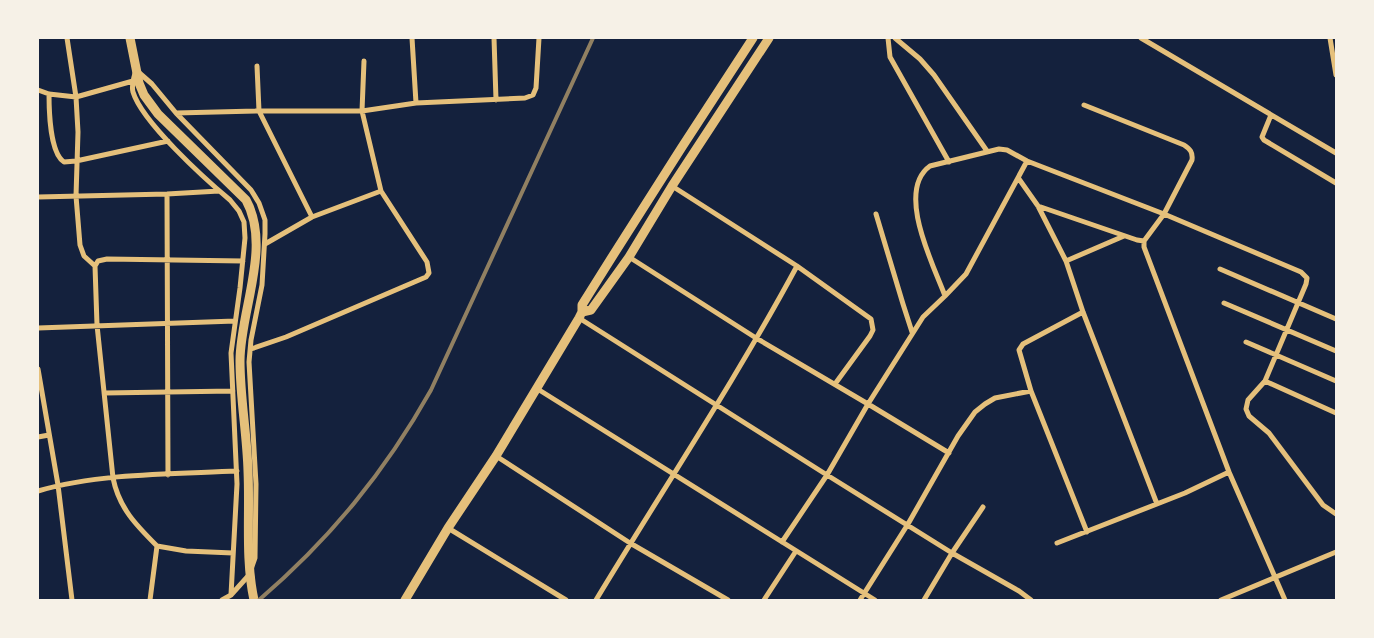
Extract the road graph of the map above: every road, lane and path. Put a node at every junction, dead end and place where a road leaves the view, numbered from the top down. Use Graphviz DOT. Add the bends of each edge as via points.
graph roads {
  1 [pos="67,38"];
  2 [pos="130,38"];
  3 [pos="412,38"];
  4 [pos="494,38"];
  5 [pos="539,38"];
  6 [pos="753,38"];
  7 [pos="770,38"];
  8 [pos="888,38"];
  9 [pos="895,38"];
  10 [pos="1141,38"];
  11 [pos="1330,38"];
  12 [pos="364,61"];
  13 [pos="257,66"];
  14 [pos="136,70"];
  15 [pos="1336,76"];
  16 [pos="133,81"];
  17 [pos="38,90"];
  18 [pos="50,94"];
  19 [pos="76,97"];
  20 [pos="496,100"];
  21 [pos="416,103"];
  22 [pos="1084,105"];
  23 [pos="258,111"];
  24 [pos="362,111"];
  25 [pos="176,114"];
  26 [pos="1271,115"];
  27 [pos="168,141"];
  28 [pos="987,151"];
  29 [pos="1336,153"];
  30 [pos="76,161"];
  31 [pos="1027,161"];
  32 [pos="949,162"];
  33 [pos="1018,179"];
  34 [pos="1336,183"];
  35 [pos="672,186"];
  36 [pos="219,191"];
  37 [pos="381,191"];
  38 [pos="168,194"];
  39 [pos="76,196"];
  40 [pos="38,197"];
  41 [pos="1038,206"];
  42 [pos="876,214"];
  43 [pos="1164,214"];
  44 [pos="312,217"];
  45 [pos="1125,236"];
  46 [pos="1144,241"];
  47 [pos="265,244"];
  48 [pos="629,257"];
  49 [pos="168,260"];
  50 [pos="243,261"];
  51 [pos="1066,261"];
  52 [pos="95,266"];
  53 [pos="797,266"];
  54 [pos="1220,269"];
  55 [pos="946,296"];
  56 [pos="1224,302"];
  57 [pos="1299,302"];
  58 [pos="1083,312"];
  59 [pos="581,315"];
  60 [pos="1336,319"];
  61 [pos="235,321"];
  62 [pos="169,324"];
  63 [pos="97,326"];
  64 [pos="38,328"];
  65 [pos="1287,329"];
  66 [pos="912,332"];
  67 [pos="756,338"];
  68 [pos="1246,342"];
  69 [pos="251,349"];
  70 [pos="1336,351"];
  71 [pos="1276,354"];
  72 [pos="38,370"];
  73 [pos="1265,381"];
  74 [pos="1336,381"];
  75 [pos="834,384"];
  76 [pos="536,388"];
  77 [pos="1030,390"];
  78 [pos="233,391"];
  79 [pos="169,392"];
  80 [pos="104,393"];
  81 [pos="716,404"];
  82 [pos="868,404"];
  83 [pos="1336,413"];
  84 [pos="48,435"];
  85 [pos="38,437"];
  86 [pos="949,453"];
  87 [pos="496,456"];
  88 [pos="237,471"];
  89 [pos="1229,472"];
  90 [pos="674,474"];
  91 [pos="168,475"];
  92 [pos="827,475"];
  93 [pos="113,478"];
  94 [pos="58,485"];
  95 [pos="38,491"];
  96 [pos="1157,504"];
  97 [pos="983,507"];
  98 [pos="1336,514"];
  99 [pos="908,524"];
  100 [pos="448,528"];
  101 [pos="1087,532"];
  102 [pos="782,542"];
  103 [pos="630,543"];
  104 [pos="1056,543"];
  105 [pos="157,546"];
  106 [pos="796,551"];
  107 [pos="1336,552"];
  108 [pos="233,553"];
  109 [pos="952,553"];
  110 [pos="1275,578"];
  111 [pos="864,594"];
  112 [pos="231,595"];
  113 [pos="409,599"];
  114 [pos="72,600"];
  115 [pos="150,600"];
  116 [pos="222,600"];
  117 [pos="254,600"];
  118 [pos="566,600"];
  119 [pos="596,600"];
  120 [pos="728,600"];
  121 [pos="764,600"];
  122 [pos="860,600"];
  123 [pos="875,600"];
  124 [pos="924,600"];
  125 [pos="1031,600"];
  126 [pos="1221,600"];
  127 [pos="1285,600"];
  1 -- 19 [label="street"];
  2 -- 14 [label="street"];
  3 -- 21 [label="street"];
  4 -- 20 [label="street"];
  5 -- 20 [label="street" via="538,75 533,95"];
  6 -- 59 [label="street" via="662,176 582,305"];
  7 -- 35 [label="street"];
  8 -- 32 [label="street" via="890,57"];
  9 -- 28 [label="street" via="934,75"];
  10 -- 26 [label="street"];
  11 -- 15 [label="street"];
  12 -- 24 [label="street"];
  13 -- 23 [label="street"];
  14 -- 16 [label="street"];
  14 -- 25 [label="street"];
  14 -- 117 [label="street" via="151,105 239,192 256,223 256,254 240,359 247,438 248,550"];
  16 -- 19 [label="street"];
  16 -- 27 [label="street" via="132,90 138,103"];
  17 -- 18 [label="street"];
  18 -- 19 [label="street"];
  18 -- 30 [label="street" via="51,131 59,157 64,162"];
  19 -- 30 [label="street"];
  20 -- 21 [label="street"];
  21 -- 24 [label="street"];
  22 -- 43 [label="street" via="1190,149 1192,160"];
  23 -- 24 [label="street"];
  23 -- 25 [label="street"];
  23 -- 44 [label="street"];
  24 -- 37 [label="street"];
  25 -- 47 [label="street" via="251,190 265,220"];
  26 -- 29 [label="street"];
  26 -- 34 [label="street" via="1262,133 1264,140"];
  27 -- 30 [label="street"];
  27 -- 36 [label="street"];
  28 -- 31 [label="street" via="1007,150"];
  28 -- 32 [label="street"];
  30 -- 39 [label="street"];
  31 -- 33 [label="street"];
  31 -- 43 [label="street"];
  32 -- 55 [label="street" via="930,166 922,172 916,194 920,229"];
  33 -- 41 [label="street"];
  33 -- 55 [label="street" via="966,274"];
  35 -- 48 [label="street"];
  35 -- 53 [label="street"];
  36 -- 38 [label="street"];
  36 -- 50 [label="street" via="239,211 244,222"];
  37 -- 44 [label="street"];
  37 -- 69 [label="street" via="427,262 429,272 426,277"];
  38 -- 39 [label="street"];
  38 -- 49 [label="street"];
  39 -- 40 [label="street"];
  39 -- 52 [label="street" via="80,245 84,256"];
  41 -- 45 [label="street"];
  41 -- 51 [label="street"];
  42 -- 66 [label="street"];
  43 -- 46 [label="street"];
  43 -- 57 [label="street" via="1301,272 1306,284"];
  44 -- 47 [label="street"];
  45 -- 46 [label="street"];
  45 -- 51 [label="street"];
  46 -- 89 [label="street"];
  47 -- 69 [label="street"];
  48 -- 59 [label="street" via="591,310"];
  48 -- 67 [label="street"];
  49 -- 50 [label="street"];
  49 -- 52 [label="street" via="107,259 98,261"];
  49 -- 62 [label="street"];
  50 -- 61 [label="street"];
  51 -- 58 [label="street"];
  52 -- 63 [label="street"];
  53 -- 67 [label="street"];
  53 -- 75 [label="street" via="871,319 873,324 870,336"];
  54 -- 57 [label="street"];
  55 -- 66 [label="street"];
  56 -- 65 [label="street"];
  57 -- 60 [label="street"];
  57 -- 65 [label="street"];
  58 -- 77 [label="street" via="1023,344 1019,350"];
  58 -- 96 [label="street"];
  59 -- 76 [label="street"];
  59 -- 81 [label="street"];
  61 -- 62 [label="street"];
  61 -- 78 [label="street" via="231,353"];
  62 -- 63 [label="street"];
  62 -- 79 [label="street"];
  63 -- 64 [label="street"];
  63 -- 80 [label="street"];
  65 -- 70 [label="street"];
  65 -- 71 [label="street"];
  66 -- 82 [label="street"];
  67 -- 75 [label="street"];
  67 -- 81 [label="street"];
  68 -- 71 [label="street"];
  69 -- 112 [label="street" via="255,558 249,575"];
  71 -- 73 [label="street"];
  71 -- 74 [label="street"];
  72 -- 84 [label="street"];
  73 -- 83 [label="street"];
  73 -- 98 [label="street" via="1248,400 1246,409 1249,416 1269,433 1323,505"];
  75 -- 82 [label="street"];
  76 -- 87 [label="street"];
  76 -- 90 [label="street"];
  77 -- 86 [label="street" via="985,404 975,412"];
  77 -- 101 [label="street"];
  78 -- 79 [label="street"];
  78 -- 88 [label="street"];
  79 -- 80 [label="street"];
  79 -- 91 [label="street"];
  80 -- 93 [label="street"];
  81 -- 90 [label="street"];
  81 -- 92 [label="street"];
  82 -- 86 [label="street"];
  82 -- 92 [label="street"];
  84 -- 85 [label="street"];
  84 -- 94 [label="street"];
  86 -- 99 [label="street"];
  87 -- 100 [label="street"];
  87 -- 103 [label="street"];
  88 -- 91 [label="street"];
  88 -- 108 [label="street"];
  89 -- 96 [label="street"];
  89 -- 110 [label="street"];
  90 -- 102 [label="street"];
  90 -- 103 [label="street"];
  91 -- 93 [label="street"];
  92 -- 99 [label="street"];
  92 -- 102 [label="street"];
  93 -- 94 [label="street"];
  93 -- 105 [label="street" via="116,493 133,522"];
  94 -- 95 [label="street"];
  94 -- 114 [label="street"];
  96 -- 101 [label="street"];
  97 -- 109 [label="street"];
  99 -- 109 [label="street"];
  99 -- 111 [label="street"];
  100 -- 113 [label="street"];
  100 -- 118 [label="street"];
  101 -- 104 [label="street"];
  102 -- 106 [label="street"];
  103 -- 119 [label="street"];
  103 -- 120 [label="street"];
  105 -- 108 [label="street"];
  105 -- 115 [label="street"];
  106 -- 111 [label="street"];
  106 -- 121 [label="street"];
  107 -- 110 [label="street"];
  108 -- 112 [label="street"];
  109 -- 124 [label="street"];
  109 -- 125 [label="street"];
  110 -- 126 [label="street"];
  110 -- 127 [label="street"];
  111 -- 122 [label="street"];
  111 -- 123 [label="street"];
  112 -- 116 [label="street"];
}
